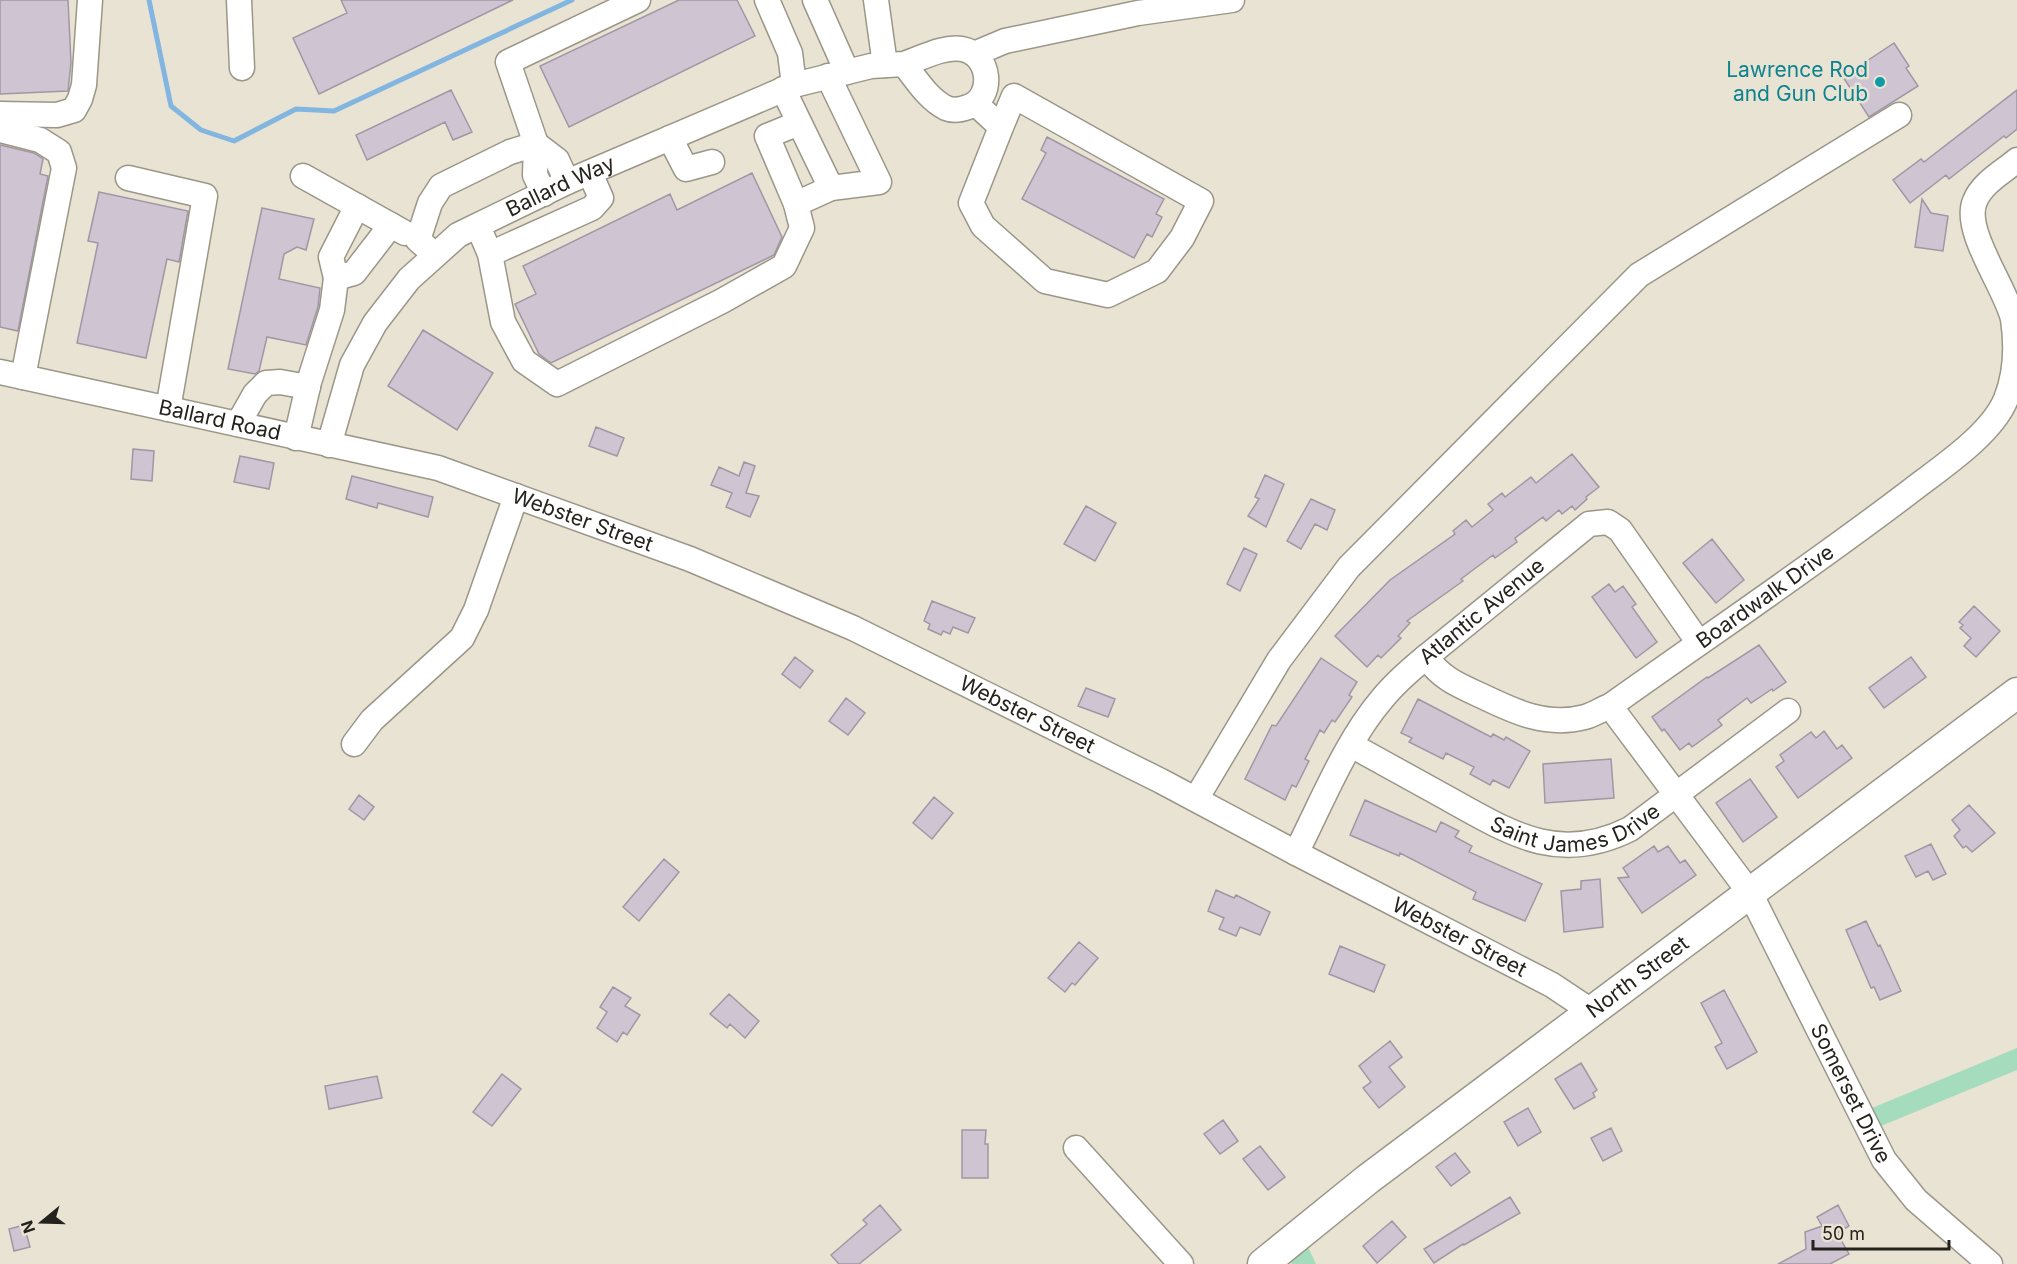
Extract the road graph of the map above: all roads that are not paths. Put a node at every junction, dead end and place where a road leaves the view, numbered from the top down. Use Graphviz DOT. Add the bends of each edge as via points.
graph roads {
  1 [pos="90,0"];
  2 [pos="238,0"];
  3 [pos="638,0"];
  4 [pos="767,0"];
  5 [pos="815,0"];
  6 [pos="876,0"];
  7 [pos="1232,0"];
  8 [pos="974,54"];
  9 [pos="895,65"];
  10 [pos="242,68"];
  11 [pos="837,74"];
  12 [pos="788,87"];
  13 [pos="976,104"];
  14 [pos="0,114"];
  15 [pos="1899,115"];
  16 [pos="799,123"];
  17 [pos="1001,127"];
  18 [pos="0,130"];
  19 [pos="669,138"];
  20 [pos="536,144"];
  21 [pos="2017,160"];
  22 [pos="712,162"];
  23 [pos="590,172"];
  24 [pos="303,176"];
  25 [pos="128,178"];
  26 [pos="567,182"];
  27 [pos="831,188"];
  28 [pos="544,194"];
  29 [pos="796,204"];
  30 [pos="357,206"];
  31 [pos="391,225"];
  32 [pos="478,226"];
  33 [pos="426,248"];
  34 [pos="490,254"];
  35 [pos="336,278"];
  36 [pos="2015,316"];
  37 [pos="11,375"];
  38 [pos="308,387"];
  39 [pos="168,409"];
  40 [pos="238,424"];
  41 [pos="296,438"];
  42 [pos="329,445"];
  43 [pos="438,468"];
  44 [pos="516,496"];
  45 [pos="1699,643"];
  46 [pos="1426,657"];
  47 [pos="2017,693"];
  48 [pos="1610,706"];
  49 [pos="1788,711"];
  50 [pos="354,744"];
  51 [pos="1351,745"];
  52 [pos="1676,794"];
  53 [pos="1196,800"];
  54 [pos="1296,853"];
  55 [pos="1750,893"];
  56 [pos="1591,1011"];
  57 [pos="1076,1148"];
  58 [pos="1181,1264"];
  59 [pos="1263,1264"];
  60 [pos="1990,1264"];
  1 -- 14 [label="street" via="84,85 74,110 57,115"];
  2 -- 10 [label="street"];
  3 -- 20 [label="street" via="508,62"];
  4 -- 12 [label="street" via="790,53"];
  5 -- 11 [label="street"];
  6 -- 9 [label="street"];
  7 -- 8 [label="street" via="1137,13 1016,39"];
  8 -- 9 [label="street, Ballard Way" via="962,49 943,50"];
  8 -- 13 [label="street" via="988,81"];
  9 -- 11 [label="street, Ballard Way"];
  9 -- 13 [label="street" via="947,108 959,110"];
  11 -- 12 [label="street, Ballard Way"];
  11 -- 27 [label="street" via="879,182"];
  12 -- 16 [label="street"];
  12 -- 19 [label="street, Ballard Way"];
  13 -- 17 [label="street"];
  15 -- 53 [label="street" via="1640,275 1349,567 1279,660"];
  16 -- 27 [label="street"];
  16 -- 29 [label="street" via="767,136"];
  17 -- 17 [label="street" via="971,204 983,226 1045,281 1108,295 1157,271 1182,238 1201,201 1014,96"];
  18 -- 37 [label="street" via="40,140 59,152 64,168"];
  19 -- 22 [label="street" via="686,169"];
  19 -- 23 [label="street, Ballard Way"];
  20 -- 26 [label="street" via="557,160"];
  20 -- 28 [label="street" via="535,175"];
  20 -- 33 [label="street" via="510,152 441,186 430,203"];
  21 -- 36 [label="street, Boardwalk Drive" via="1983,188 1972,211 1978,239"];
  23 -- 26 [label="street, Ballard Way"];
  23 -- 34 [label="street" via="602,198 592,207"];
  24 -- 30 [label="street"];
  25 -- 39 [label="street" via="205,196"];
  26 -- 28 [label="street, Ballard Way"];
  27 -- 29 [label="street"];
  28 -- 32 [label="street, Ballard Way"];
  29 -- 34 [label="street" via="802,228 783,266 557,384 524,361 503,322"];
  30 -- 31 [label="street"];
  30 -- 35 [label="street" via="331,257"];
  31 -- 33 [label="street"];
  31 -- 35 [label="street" via="354,273"];
  32 -- 33 [label="street, Ballard Way"];
  32 -- 34 [label="street"];
  33 -- 42 [label="street, Ballard Way" via="409,279 375,323 352,365"];
  35 -- 38 [label="street" via="332,310"];
  36 -- 45 [label="street, Boardwalk Drive" via="2015,369 2011,385 1984,430 1858,531"];
  37 -- 39 [label="street, Ballard Road"];
  38 -- 40 [label="street" via="266,383"];
  38 -- 41 [label="street"];
  39 -- 40 [label="street, Ballard Road"];
  40 -- 41 [label="street, Ballard Road"];
  41 -- 42 [label="street, Ballard Road"];
  42 -- 43 [label="street, Ballard Road"];
  43 -- 44 [label="street, Webster Street"];
  44 -- 50 [label="street" via="476,610 462,638 372,720"];
  44 -- 53 [label="street, Webster Street" via="690,559 853,628"];
  45 -- 46 [label="street, Atlantic Avenue" via="1620,530 1601,521 1584,527"];
  45 -- 48 [label="street, Boardwalk Drive"];
  46 -- 48 [label="street, Boardwalk Drive" via="1448,680 1522,715 1564,720 1585,717"];
  46 -- 51 [label="street, Atlantic Avenue" via="1381,699"];
  47 -- 55 [label="main road, North Street"];
  48 -- 52 [label="street, Somerset Drive"];
  49 -- 52 [label="street, Saint James Drive"];
  51 -- 52 [label="street, Saint James Drive" via="1507,831 1537,842 1582,844 1615,837"];
  51 -- 54 [label="street, Atlantic Avenue"];
  52 -- 55 [label="street, Somerset Drive"];
  53 -- 54 [label="street, Webster Street"];
  54 -- 56 [label="street, Webster Street" via="1552,985"];
  55 -- 56 [label="main road, North Street"];
  55 -- 60 [label="street, Somerset Drive" via="1884,1160 1916,1200"];
  56 -- 59 [label="main road, North Street" via="1368,1179"];
  57 -- 58 [label="street"];
}
